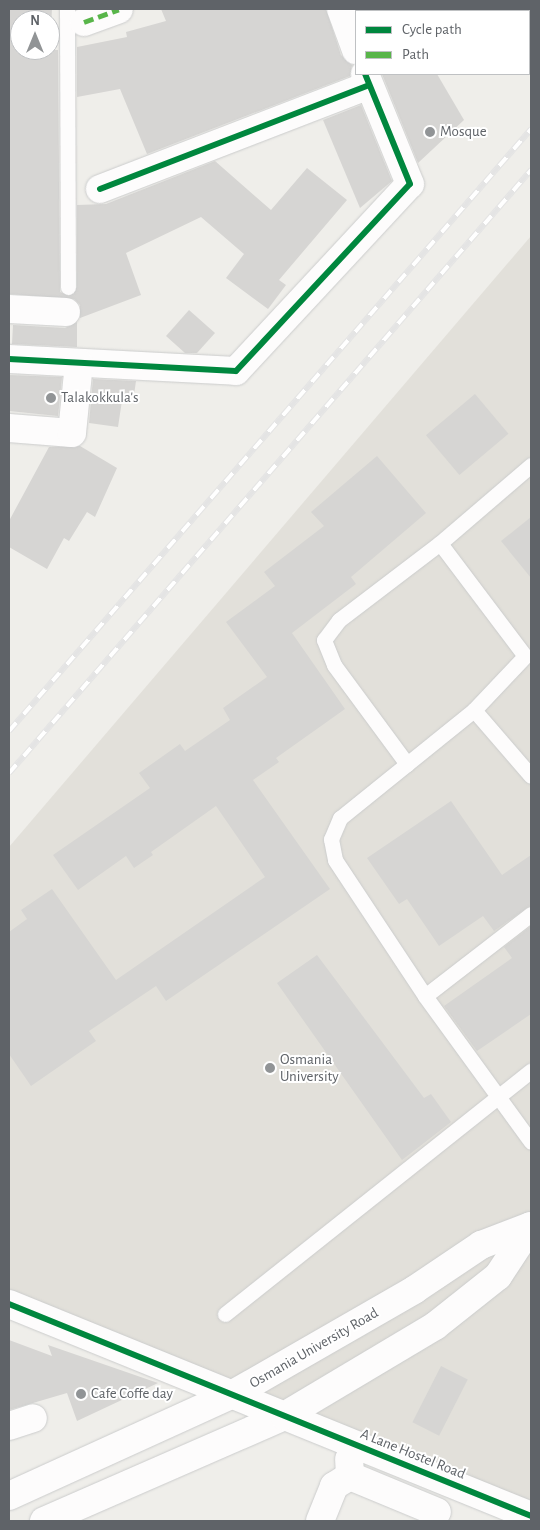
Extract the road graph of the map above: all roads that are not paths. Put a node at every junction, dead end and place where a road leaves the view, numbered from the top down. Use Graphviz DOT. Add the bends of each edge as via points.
graph roads {
  1 [pos="119,9"];
  2 [pos="342,9"];
  3 [pos="76,15"];
  4 [pos="355,47"];
  5 [pos="367,79"];
  6 [pos="100,189"];
  7 [pos="67,300"];
  8 [pos="9,309"];
  9 [pos="9,359"];
  10 [pos="79,363"];
  11 [pos="9,428"];
  12 [pos="531,465"];
  13 [pos="440,543"];
  14 [pos="474,710"];
  15 [pos="407,764"];
  16 [pos="531,776"];
  17 [pos="531,914"];
  18 [pos="425,996"];
  19 [pos="531,1071"];
  20 [pos="498,1097"];
  21 [pos="531,1142"];
  22 [pos="531,1226"];
  23 [pos="9,1304"];
  24 [pos="224,1314"];
  25 [pos="235,1393"];
  26 [pos="284,1416"];
  27 [pos="346,1440"];
  28 [pos="350,1476"];
  29 [pos="449,1482"];
  30 [pos="9,1496"];
  31 [pos="436,1516"];
  32 [pos="531,1516"];
  33 [pos="44,1521"];
  34 [pos="320,1521"];
  1 -- 3 [label="street"];
  2 -- 4 [label="street"];
  3 -- 7 [label="lane"];
  5 -- 6 [label="street"];
  5 -- 10 [label="street" via="410,184 236,370"];
  7 -- 8 [label="street"];
  9 -- 10 [label="street"];
  10 -- 11 [label="street" via="72,433"];
  12 -- 13 [label="lane"];
  13 -- 14 [label="lane" via="525,656"];
  13 -- 15 [label="lane" via="339,620 324,640 334,665"];
  14 -- 15 [label="lane"];
  14 -- 16 [label="lane"];
  15 -- 18 [label="lane" via="340,818 331,839 335,860"];
  17 -- 18 [label="lane"];
  18 -- 20 [label="lane"];
  19 -- 20 [label="lane"];
  20 -- 21 [label="lane"];
  20 -- 24 [label="lane"];
  22 -- 25 [label="street, Osmania University Road" via="481,1245 414,1290"];
  22 -- 26 [label="street, Osmania University Road" via="498,1276 435,1326"];
  23 -- 25 [label="street, A Lane Hostel Road"];
  25 -- 26 [label="street, A Lane Hostel Road"];
  25 -- 30 [label="street, Osmania University Road"];
  26 -- 27 [label="street, A Lane Hostel Road"];
  26 -- 33 [label="street, Osmania University Road"];
  27 -- 28 [label="street"];
  27 -- 29 [label="street, A Lane Hostel Road"];
  28 -- 31 [label="street"];
  28 -- 34 [label="street" via="334,1486"];
  29 -- 31 [label="street"];
  29 -- 32 [label="street, A Lane Hostel Road"];
}
